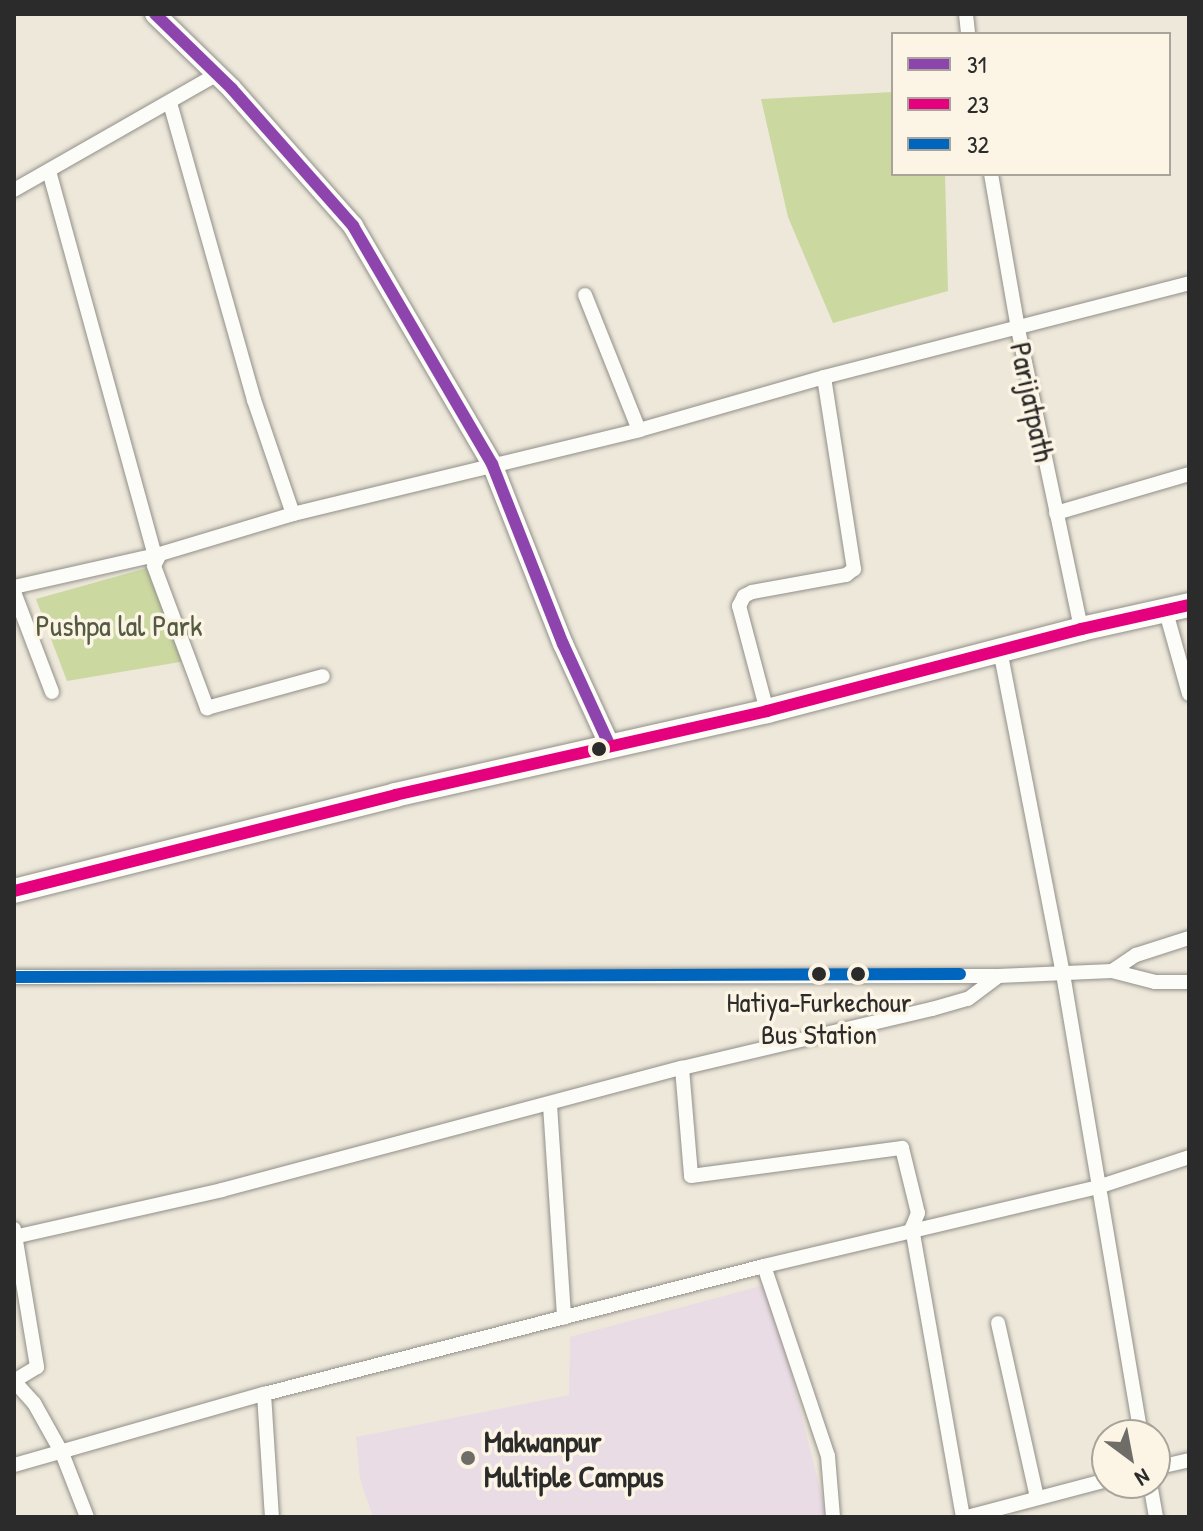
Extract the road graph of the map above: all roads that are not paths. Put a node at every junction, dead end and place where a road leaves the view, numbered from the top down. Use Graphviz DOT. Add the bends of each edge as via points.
graph roads {
  1 [pos="155,14"];
  2 [pos="217,74"];
  3 [pos="170,103"];
  4 [pos="49,171"];
  5 [pos="991,176"];
  6 [pos="14,190"];
  7 [pos="1189,283"];
  8 [pos="585,295"];
  9 [pos="1018,329"];
  10 [pos="824,377"];
  11 [pos="639,430"];
  12 [pos="492,464"];
  13 [pos="1189,474"];
  14 [pos="1056,513"];
  15 [pos="293,514"];
  16 [pos="157,553"];
  17 [pos="14,589"];
  18 [pos="1177,608"];
  19 [pos="1081,629"];
  20 [pos="1000,650"];
  21 [pos="323,676"];
  22 [pos="52,692"];
  23 [pos="1189,694"];
  24 [pos="767,711"];
  25 [pos="610,746"];
  26 [pos="14,891"];
  27 [pos="1189,938"];
  28 [pos="1112,971"];
  29 [pos="1063,974"];
  30 [pos="998,976"];
  31 [pos="14,977"];
  32 [pos="1189,982"];
  33 [pos="682,1068"];
  34 [pos="550,1105"];
  35 [pos="1189,1157"];
  36 [pos="1098,1187"];
  37 [pos="912,1228"];
  38 [pos="14,1234"];
  39 [pos="764,1266"];
  40 [pos="564,1318"];
  41 [pos="998,1323"];
  42 [pos="14,1381"];
  43 [pos="264,1394"];
  44 [pos="1138,1419"];
  45 [pos="62,1453"];
  46 [pos="14,1465"];
  47 [pos="1091,1484"];
  48 [pos="1037,1498"];
  49 [pos="87,1517"];
  50 [pos="272,1517"];
  51 [pos="833,1517"];
  52 [pos="965,1517"];
  1 -- 2 [label="main road"];
  2 -- 3 [label="street"];
  2 -- 12 [label="main road" via="353,226"];
  3 -- 4 [label="street"];
  3 -- 15 [label="street" via="254,400"];
  4 -- 6 [label="street"];
  4 -- 16 [label="street"];
  5 -- 9 [label="street, Parijatpath"];
  7 -- 9 [label="street"];
  8 -- 11 [label="street"];
  9 -- 10 [label="street"];
  9 -- 14 [label="street, Parijatpath"];
  10 -- 11 [label="street"];
  10 -- 24 [label="street" via="854,569 744,596 739,606"];
  11 -- 12 [label="street"];
  12 -- 15 [label="street"];
  12 -- 25 [label="main road"];
  13 -- 14 [label="street"];
  14 -- 19 [label="street, Parijatpath"];
  15 -- 16 [label="street"];
  16 -- 17 [label="street"];
  16 -- 21 [label="street" via="154,566 207,708"];
  17 -- 22 [label="street"];
  18 -- 19 [label="main road"];
  18 -- 23 [label="street"];
  19 -- 20 [label="main road"];
  20 -- 24 [label="main road"];
  20 -- 29 [label="street"];
  24 -- 25 [label="main road"];
  25 -- 26 [label="main road" via="379,798"];
  27 -- 28 [label="street" via="1136,955"];
  28 -- 29 [label="street"];
  28 -- 32 [label="street" via="1155,982"];
  29 -- 30 [label="street"];
  29 -- 36 [label="street"];
  30 -- 31 [label="street"];
  30 -- 33 [label="street" via="968,999"];
  33 -- 34 [label="street"];
  33 -- 37 [label="street" via="691,1176 902,1148 918,1213"];
  34 -- 38 [label="street" via="222,1190"];
  34 -- 40 [label="street"];
  35 -- 36 [label="street"];
  36 -- 37 [label="street"];
  36 -- 44 [label="street"];
  37 -- 39 [label="street"];
  37 -- 52 [label="street"];
  38 -- 42 [label="street" via="37,1367"];
  39 -- 40 [label="street"];
  39 -- 51 [label="street" via="828,1456"];
  40 -- 43 [label="street"];
  41 -- 48 [label="street"];
  42 -- 45 [label="street" via="34,1403"];
  43 -- 45 [label="street"];
  43 -- 50 [label="street"];
  45 -- 46 [label="street"];
  45 -- 49 [label="street"];
  47 -- 48 [label="street"];
  48 -- 52 [label="street"];
}
